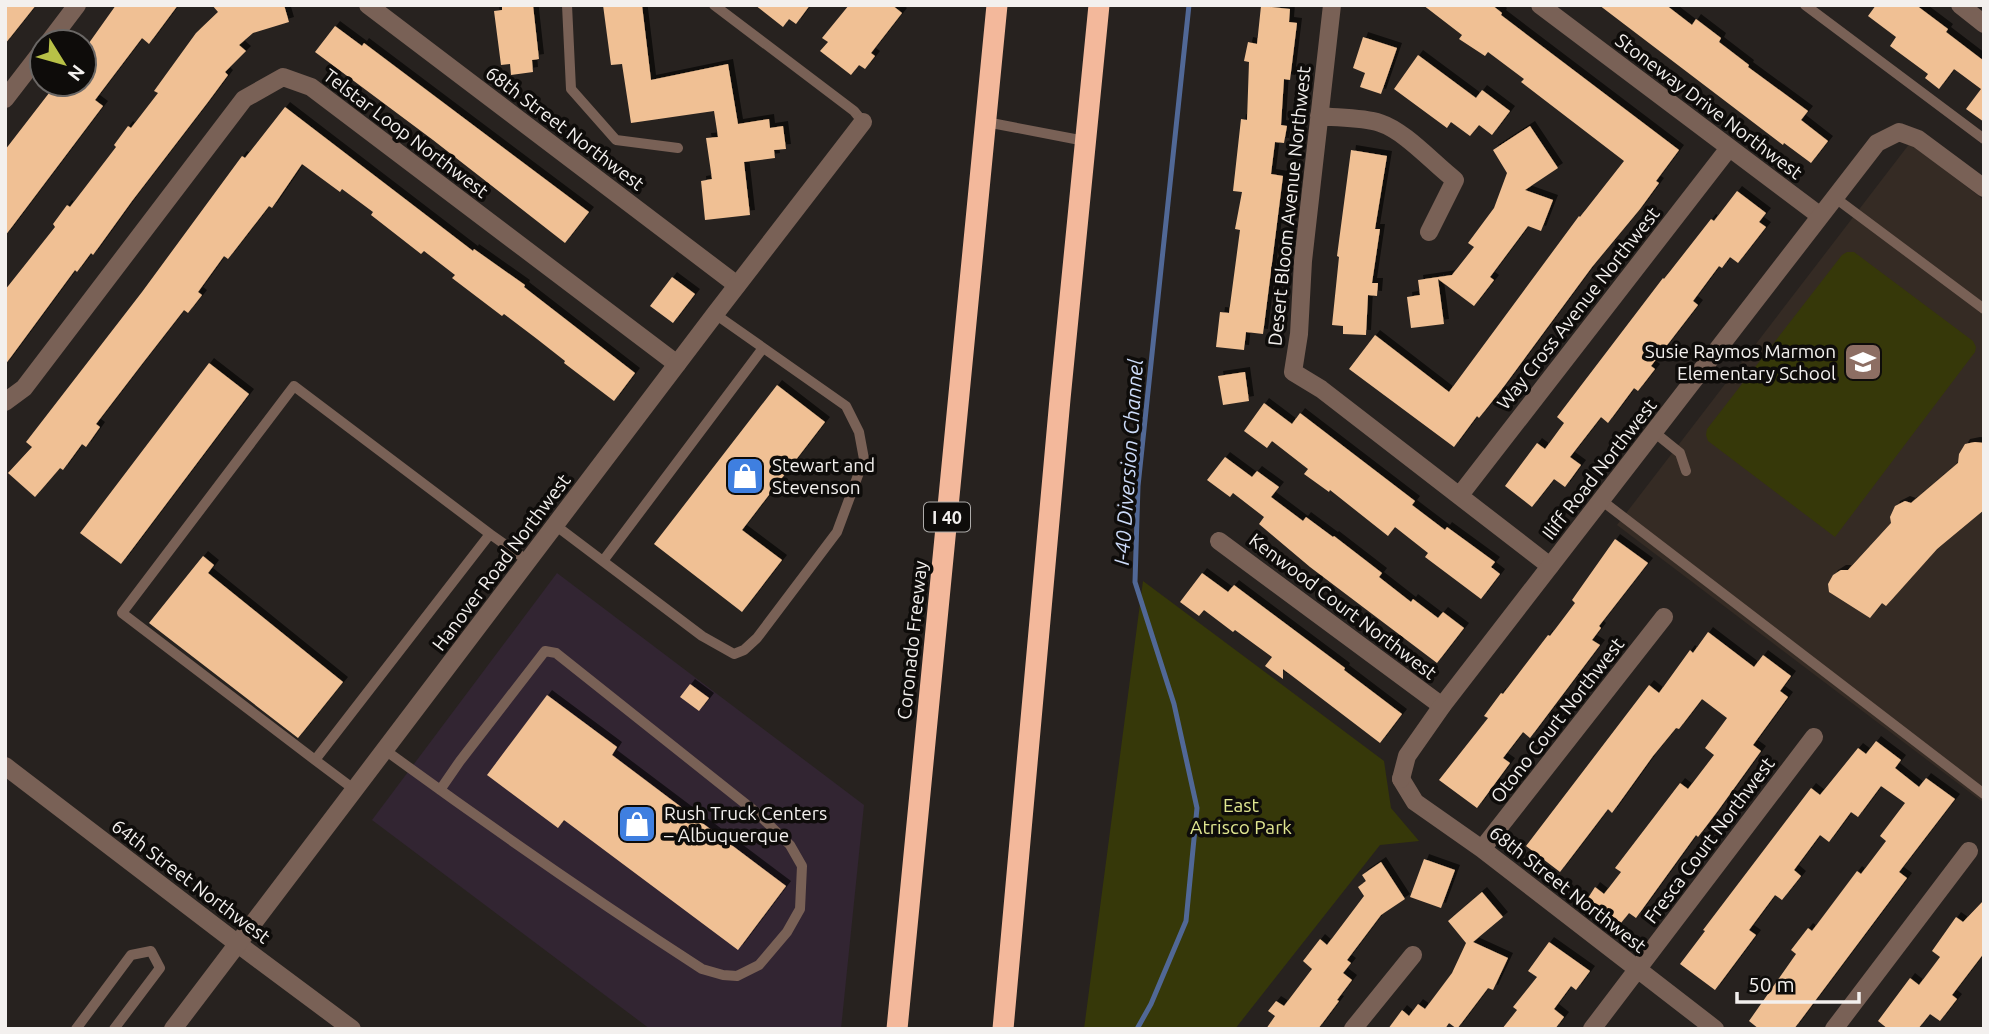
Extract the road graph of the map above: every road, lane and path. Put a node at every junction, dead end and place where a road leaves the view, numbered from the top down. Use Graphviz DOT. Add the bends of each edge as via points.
graph roads {
  1 [pos="76,5"];
  2 [pos="368,5"];
  3 [pos="567,5"];
  4 [pos="714,5"];
  5 [pos="997,5"];
  6 [pos="1098,5"];
  7 [pos="1332,5"];
  8 [pos="1541,5"];
  9 [pos="1805,5"];
  10 [pos="1960,5"];
  11 [pos="1984,24"];
  12 [pos="59,28"];
  13 [pos="28,69"];
  14 [pos="5,99"];
  15 [pos="1319,116"];
  16 [pos="863,122"];
  17 [pos="985,122"];
  18 [pos="1984,139"];
  19 [pos="1085,141"];
  20 [pos="678,148"];
  21 [pos="1729,148"];
  22 [pos="1984,188"];
  23 [pos="1834,197"];
  24 [pos="1819,215"];
  25 [pos="1429,232"];
  26 [pos="737,285"];
  27 [pos="1984,309"];
  28 [pos="715,314"];
  29 [pos="763,348"];
  30 [pos="677,364"];
  31 [pos="5,402"];
  32 [pos="1654,432"];
  33 [pos="1686,471"];
  34 [pos="1460,495"];
  35 [pos="1601,500"];
  36 [pos="555,525"];
  37 [pos="490,534"];
  38 [pos="1219,541"];
  39 [pos="528,561"];
  40 [pos="603,561"];
  41 [pos="1550,566"];
  42 [pos="1664,617"];
  43 [pos="1442,706"];
  44 [pos="1814,737"];
  45 [pos="385,750"];
  46 [pos="315,760"];
  47 [pos="5,766"];
  48 [pos="1401,779"];
  49 [pos="355,790"];
  50 [pos="440,790"];
  51 [pos="1984,794"];
  52 [pos="1482,849"];
  53 [pos="1969,851"];
  54 [pos="238,944"];
  55 [pos="1413,955"];
  56 [pos="1637,969"];
  57 [pos="76,1029"];
  58 [pos="114,1029"];
  59 [pos="173,1029"];
  60 [pos="352,1029"];
  61 [pos="897,1029"];
  62 [pos="1003,1029"];
  63 [pos="1353,1029"];
  64 [pos="1592,1029"];
  65 [pos="1714,1029"];
  66 [pos="1834,1029"];
  1 -- 12 [label="street"];
  2 -- 26 [label="street, 68th Street Northwest"];
  3 -- 20 [label="lane" via="571,89 616,140"];
  4 -- 16 [label="lane"];
  5 -- 17 [label="highway, Coronado Freeway / I 40"];
  6 -- 19 [label="highway"];
  7 -- 15 [label="street, Desert Bloom Avenue Northwest"];
  8 -- 21 [label="street, Stoneway Drive Northwest"];
  9 -- 18 [label="lane"];
  10 -- 11 [label="street"];
  13 -- 14 [label="street"];
  15 -- 25 [label="street" via="1378,122 1403,134 1455,180"];
  15 -- 34 [label="street, Desert Bloom Avenue Northwest" via="1293,372"];
  16 -- 26 [label="street, Hanover Road Northwest"];
  17 -- 19 [label="lane"];
  17 -- 61 [label="highway, Coronado Freeway / I 40"];
  19 -- 62 [label="highway"];
  21 -- 24 [label="street, Stoneway Drive Northwest"];
  21 -- 34 [label="street, Way Cross Avenue Northwest"];
  22 -- 23 [label="street, Iliff Road Northwest" via="1918,139 1899,132 1877,143"];
  23 -- 24 [label="street, Iliff Road Northwest"];
  23 -- 27 [label="lane"];
  24 -- 32 [label="street, Iliff Road Northwest"];
  26 -- 28 [label="street, Hanover Road Northwest"];
  28 -- 29 [label="lane"];
  28 -- 30 [label="street, Hanover Road Northwest"];
  29 -- 40 [label="lane"];
  29 -- 40 [label="lane" via="846,406 859,432 864,459 837,532 757,638 734,654 702,636"];
  30 -- 31 [label="street, Telstar Loop Northwest" via="311,87 283,77 244,99 24,388"];
  30 -- 36 [label="street, Hanover Road Northwest"];
  32 -- 33 [label="lane" via="1680,453"];
  32 -- 35 [label="street, Iliff Road Northwest"];
  34 -- 41 [label="street"];
  35 -- 41 [label="street, Iliff Road Northwest"];
  35 -- 51 [label="lane"];
  36 -- 39 [label="street, Hanover Road Northwest"];
  36 -- 40 [label="lane"];
  37 -- 39 [label="lane"];
  37 -- 46 [label="lane"];
  37 -- 46 [label="lane" via="294,386 122,613"];
  38 -- 43 [label="street, Kenwood Court Northwest"];
  39 -- 45 [label="street, Hanover Road Northwest"];
  41 -- 43 [label="street, Iliff Road Northwest"];
  42 -- 52 [label="street, Otono Court Northwest"];
  43 -- 48 [label="street, Iliff Road Northwest" via="1407,757"];
  44 -- 56 [label="street, Fresca Court Northwest"];
  45 -- 49 [label="street, Hanover Road Northwest"];
  45 -- 50 [label="lane"];
  46 -- 49 [label="lane"];
  47 -- 54 [label="street, 64th Street Northwest"];
  48 -- 52 [label="street, 68th Street Northwest" via="1415,802"];
  49 -- 54 [label="street, Hanover Road Northwest"];
  50 -- 50 [label="lane" via="583,892 702,969 737,976 759,965 800,909 802,866 790,845 757,813 556,653 545,651"];
  52 -- 56 [label="street, 68th Street Northwest"];
  53 -- 66 [label="street"];
  54 -- 59 [label="street, Hanover Road Northwest"];
  54 -- 60 [label="street, 64th Street Northwest"];
  55 -- 63 [label="street"];
  56 -- 64 [label="street, Fresca Court Northwest"];
  56 -- 65 [label="street, 68th Street Northwest"];
  57 -- 58 [label="lane" via="131,955 151,951 160,968"];
}
